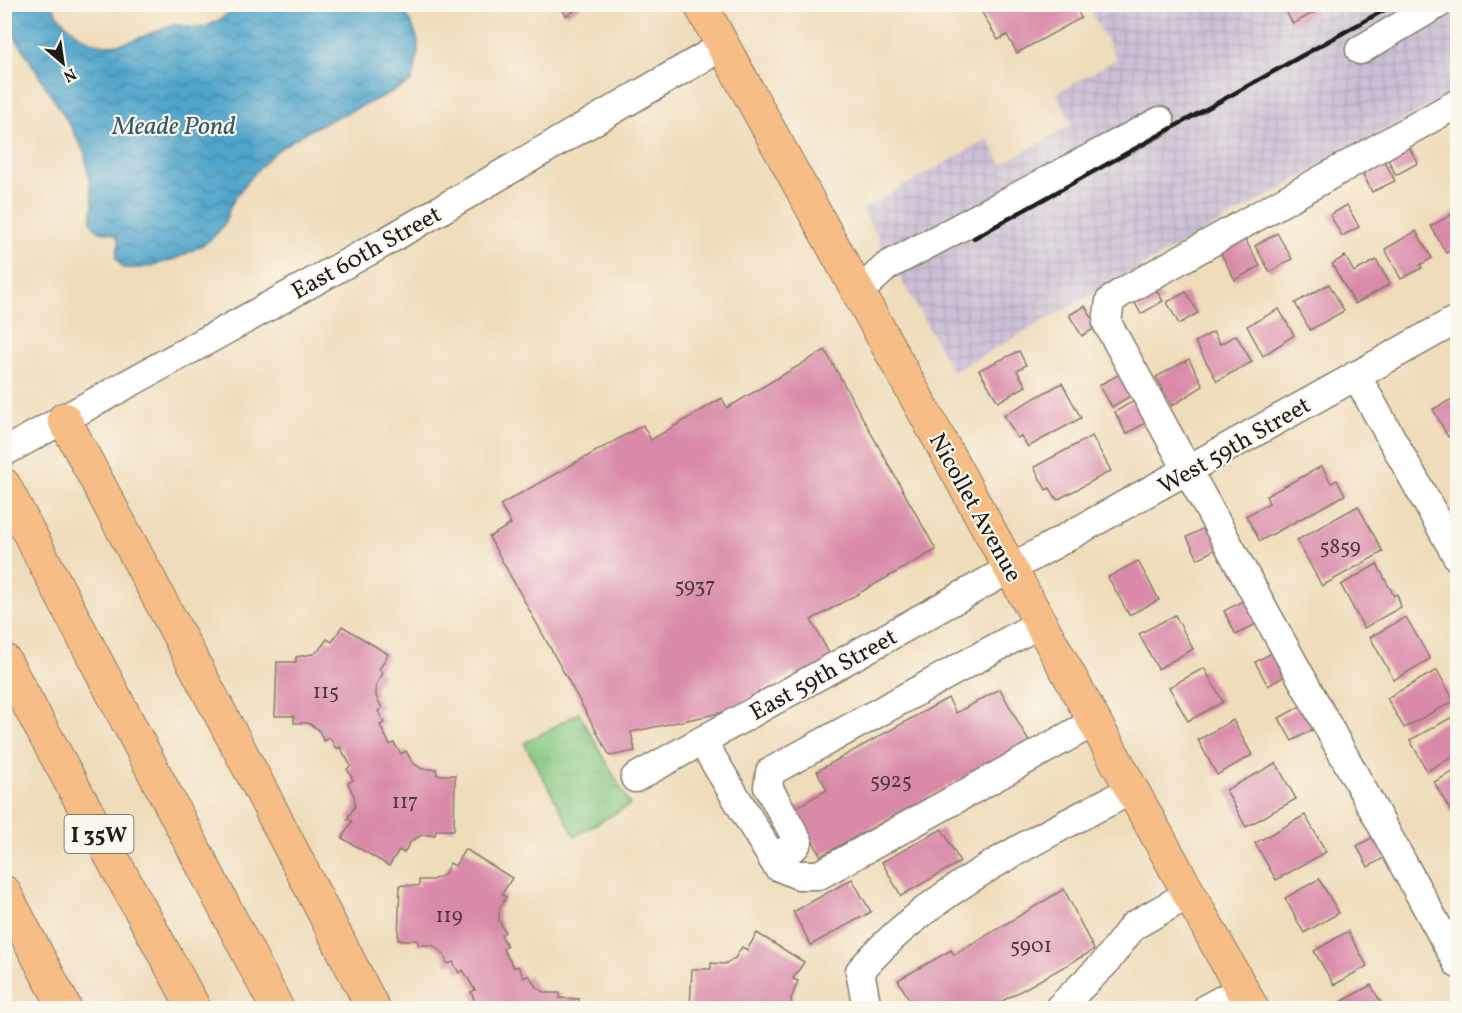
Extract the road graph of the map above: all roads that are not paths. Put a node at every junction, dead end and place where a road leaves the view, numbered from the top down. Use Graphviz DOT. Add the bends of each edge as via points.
graph roads {
  1 [pos="700,4"];
  2 [pos="1438,4"];
  3 [pos="723,46"];
  4 [pos="1359,50"];
  5 [pos="1458,103"];
  6 [pos="1160,122"];
  7 [pos="858,293"];
  8 [pos="1458,319"];
  9 [pos="1356,375"];
  10 [pos="64,419"];
  11 [pos="4,452"];
  12 [pos="1187,472"];
  13 [pos="4,485"];
  14 [pos="1454,544"];
  15 [pos="1010,571"];
  16 [pos="1041,623"];
  17 [pos="4,660"];
  18 [pos="1094,722"];
  19 [pos="702,741"];
  20 [pos="635,778"];
  21 [pos="1131,790"];
  22 [pos="772,858"];
  23 [pos="4,892"];
  24 [pos="1189,894"];
  25 [pos="1458,964"];
  26 [pos="1247,999"];
  27 [pos="64,1008"];
  28 [pos="194,1008"];
  29 [pos="277,1008"];
  30 [pos="373,1008"];
  31 [pos="867,1008"];
  32 [pos="1059,1008"];
  33 [pos="1207,1008"];
  1 -- 3 [label="main road, Nicollet Avenue"];
  2 -- 4 [label="street"];
  3 -- 7 [label="main road, Nicollet Avenue"];
  3 -- 10 [label="street, East 60th Street" via="380,245"];
  5 -- 12 [label="street" via="1110,301 1107,323 1112,336"];
  6 -- 7 [label="street" via="887,266"];
  7 -- 15 [label="main road, Nicollet Avenue"];
  8 -- 9 [label="street, West 59th Street"];
  9 -- 12 [label="street, West 59th Street"];
  9 -- 14 [label="street"];
  10 -- 11 [label="street, East 60th Street"];
  10 -- 30 [label="main road"];
  12 -- 15 [label="street, West 59th Street"];
  12 -- 25 [label="street"];
  13 -- 29 [label="main road"];
  15 -- 16 [label="main road, Nicollet Avenue"];
  15 -- 19 [label="street, East 59th Street"];
  16 -- 18 [label="main road, Nicollet Avenue"];
  16 -- 22 [label="street" via="770,772 768,787 798,841"];
  17 -- 28 [label="main road, I 35W"];
  18 -- 21 [label="main road, Nicollet Avenue"];
  18 -- 22 [label="street" via="819,875 798,875 777,866"];
  19 -- 20 [label="street, East 59th Street"];
  19 -- 22 [label="street"];
  21 -- 24 [label="main road, Nicollet Avenue"];
  21 -- 31 [label="street" via="1006,856 883,945 860,971"];
  23 -- 27 [label="main road"];
  24 -- 26 [label="main road, Nicollet Avenue"];
  24 -- 32 [label="street" via="1133,926 1105,963"];
  26 -- 33 [label="street"];
}
